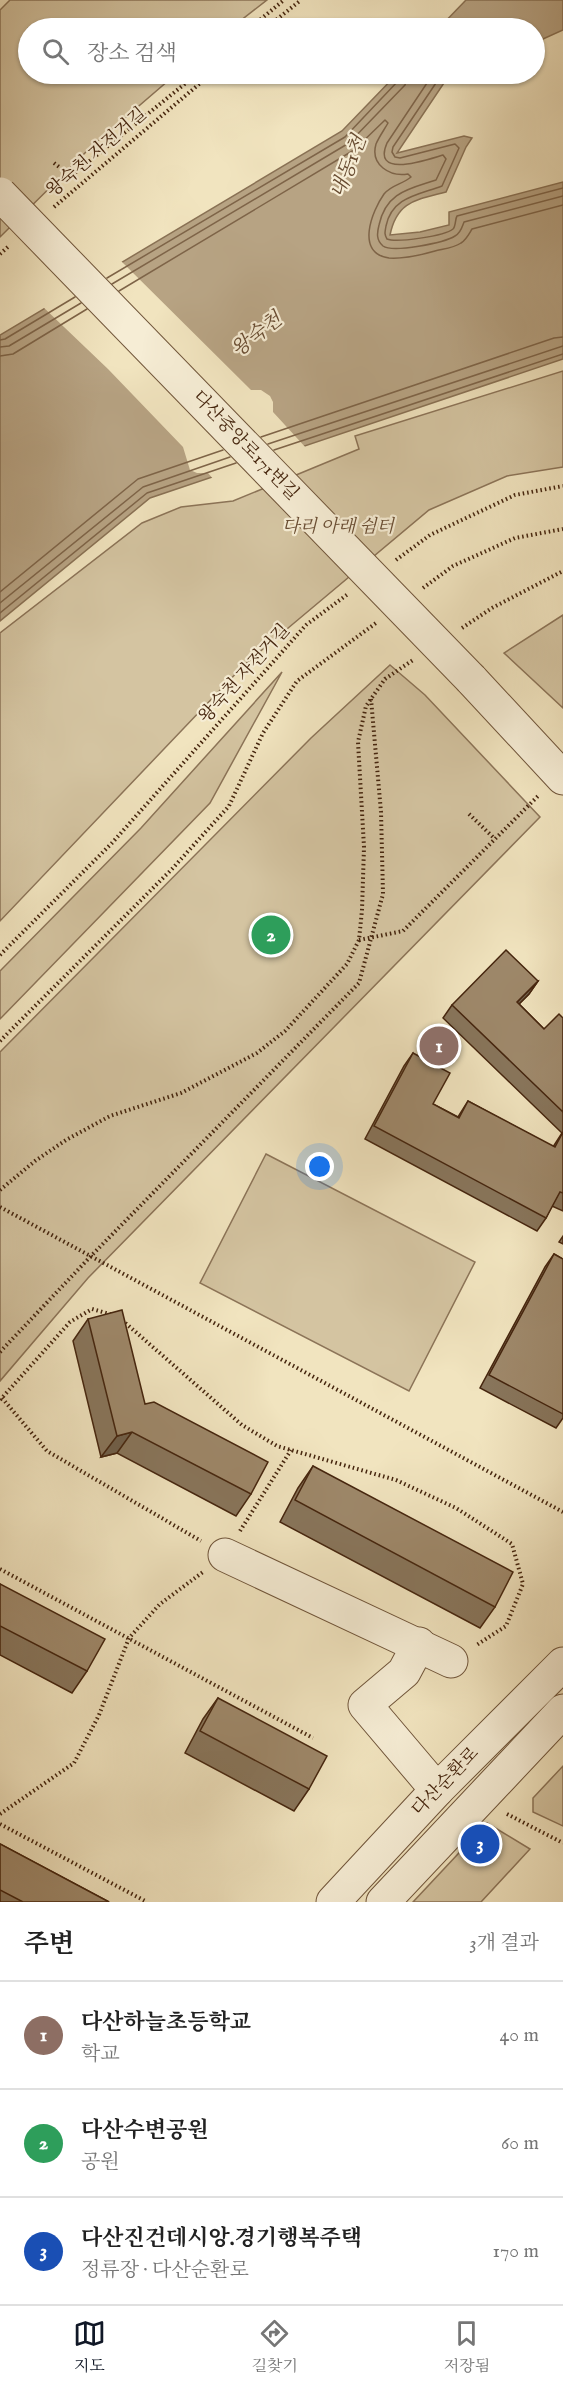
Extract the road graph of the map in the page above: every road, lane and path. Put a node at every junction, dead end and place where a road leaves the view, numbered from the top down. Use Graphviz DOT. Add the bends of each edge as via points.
graph roads {
  1 [pos="284,0"];
  2 [pos="301,0"];
  3 [pos="262,18"];
  4 [pos="278,18"];
  5 [pos="185,84"];
  6 [pos="200,84"];
  7 [pos="54,163"];
  8 [pos="0,194"];
  9 [pos="52,209"];
  10 [pos="16,240"];
  11 [pos="0,254"];
  12 [pos="563,486"];
  13 [pos="563,530"];
  14 [pos="392,562"];
  15 [pos="354,590"];
  16 [pos="417,593"];
  17 [pos="380,620"];
  18 [pos="371,699"];
  19 [pos="361,764"];
  20 [pos="561,776"];
  21 [pos="469,814"];
  22 [pos="495,839"];
  23 [pos="372,938"];
  24 [pos="359,940"];
  25 [pos="0,955"];
  26 [pos="0,1041"];
  27 [pos="0,1190"];
  28 [pos="0,1207"];
  29 [pos="91,1256"];
  30 [pos="0,1352"];
  31 [pos="1,1399"];
  32 [pos="291,1450"];
  33 [pos="563,1512"];
  34 [pos="225,1555"];
  35 [pos="0,1569"];
  36 [pos="129,1638"];
  37 [pos="419,1644"];
  38 [pos="451,1661"];
  39 [pos="563,1664"];
  40 [pos="563,1711"];
  41 [pos="313,1738"];
  42 [pos="437,1790"];
  43 [pos="506,1813"];
  44 [pos="0,1814"];
  45 [pos="0,1824"];
  46 [pos="563,1843"];
  47 [pos="147,1902"];
  48 [pos="333,1902"];
  49 [pos="383,1902"];
  1 -- 3 [label="path"];
  2 -- 4 [label="path"];
  5 -- 7 [label="path" via="71,176"];
  6 -- 9 [label="path, 왕숙천 자전거길"];
  8 -- 20 [label="street, 다산중앙로171번길, bridge"];
  10 -- 11 [label="path"];
  12 -- 14 [label="path" via="515,495 430,535"];
  13 -- 16 [label="path" via="514,538 453,566"];
  15 -- 25 [label="path, 왕숙천 자전거길" via="306,625 112,843"];
  17 -- 26 [label="path" via="297,681 263,733 229,806 172,869"];
  18 -- 23 [label="path" via="381,812 383,894"];
  19 -- 24 [label="path" via="364,847"];
  20 -- 22 [label="path"];
  21 -- 22 [label="path"];
  22 -- 23 [label="path" via="403,931"];
  23 -- 24 [label="path"];
  23 -- 29 [label="path" via="358,983"];
  24 -- 27 [label="path" via="347,964 310,1005 257,1053 181,1093 110,1116 66,1140"];
  28 -- 29 [label="path"];
  29 -- 30 [label="path"];
  29 -- 33 [label="path"];
  31 -- 32 [label="path" via="70,1322 92,1309 117,1316 242,1425"];
  31 -- 34 [label="path" via="47,1451"];
  32 -- 34 [label="path"];
  32 -- 38 [label="path" via="396,1480 456,1508 512,1544 523,1584 506,1626"];
  34 -- 36 [label="path" via="160,1604"];
  34 -- 37 [label="street"];
  35 -- 36 [label="path"];
  36 -- 41 [label="path"];
  36 -- 44 [label="path" via="99,1715 74,1763"];
  37 -- 38 [label="street"];
  37 -- 42 [label="street" via="404,1672 364,1705"];
  39 -- 42 [label="street, 다산순환로"];
  40 -- 49 [label="street, 다산순환로"];
  42 -- 48 [label="street, 다산순환로"];
  43 -- 46 [label="path"];
  45 -- 47 [label="path"];
}
